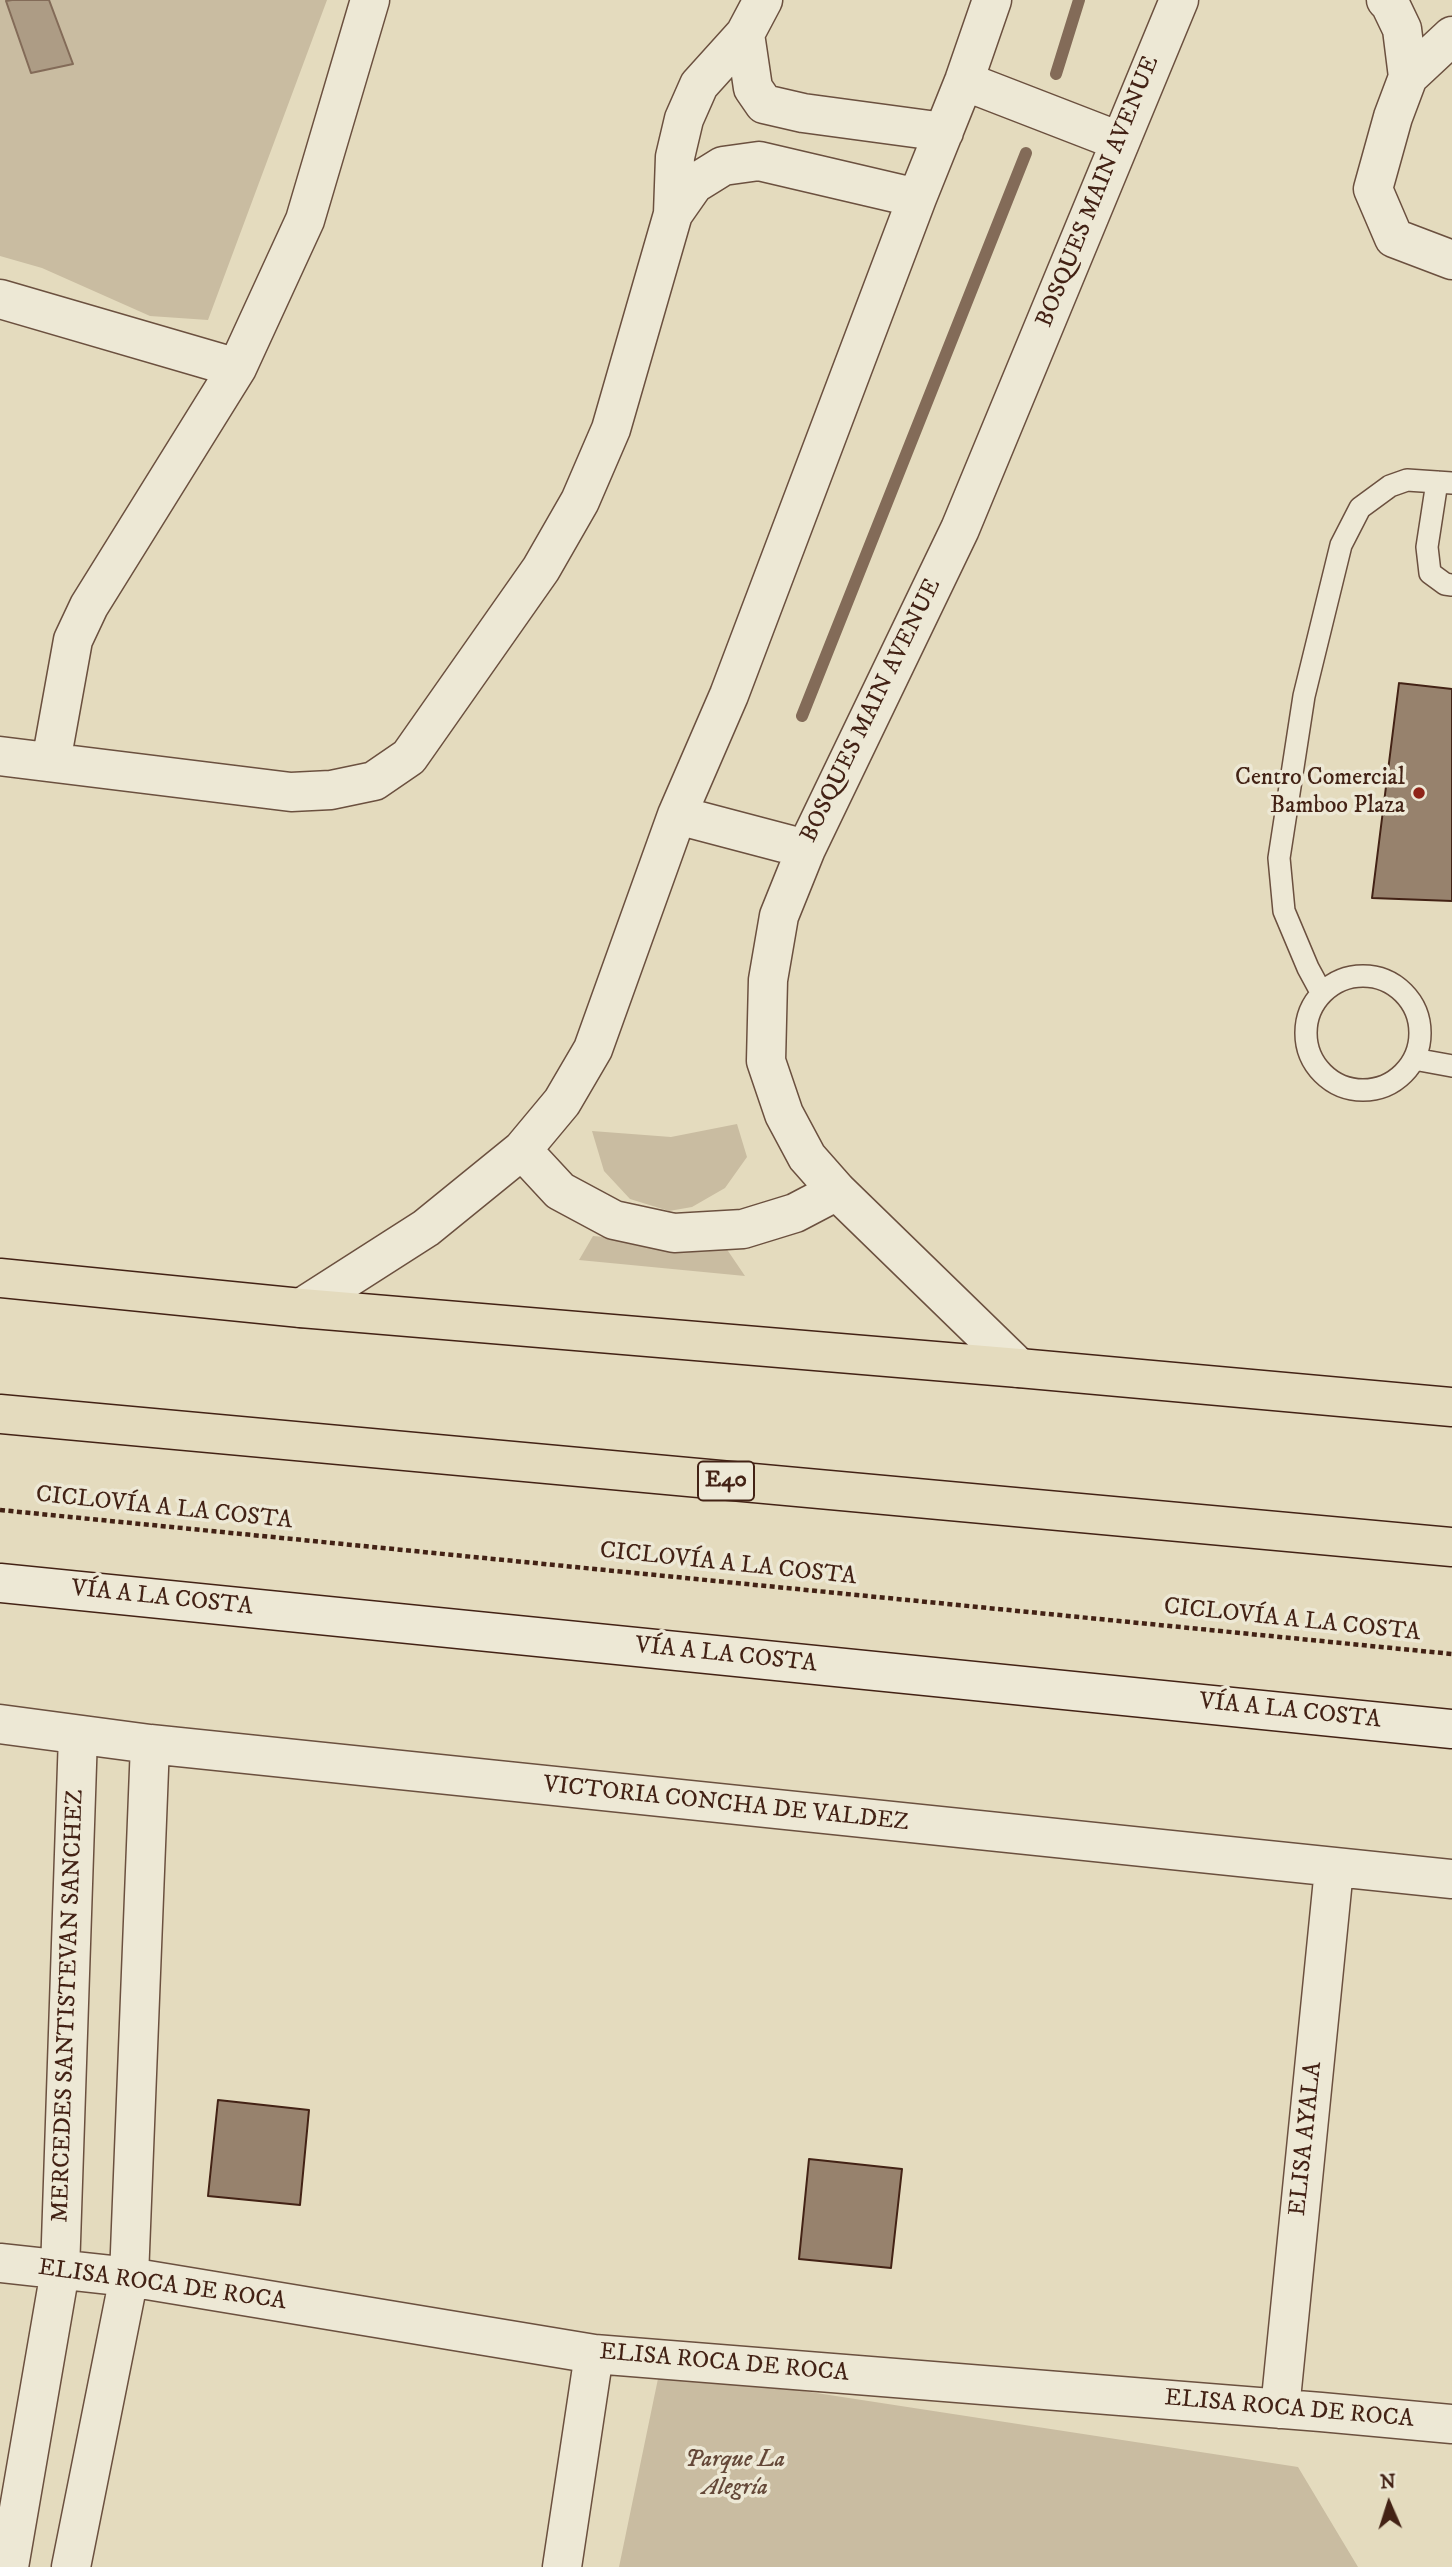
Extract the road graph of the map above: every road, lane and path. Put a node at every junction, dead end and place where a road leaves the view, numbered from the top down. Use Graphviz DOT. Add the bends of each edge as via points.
graph roads {
  1 [pos="370,0"];
  2 [pos="763,0"];
  3 [pos="992,0"];
  4 [pos="1179,0"];
  5 [pos="1385,0"];
  6 [pos="745,34"];
  7 [pos="1452,36"];
  8 [pos="1408,77"];
  9 [pos="964,81"];
  10 [pos="944,132"];
  11 [pos="1119,141"];
  12 [pos="917,198"];
  13 [pos="673,214"];
  14 [pos="1452,260"];
  15 [pos="0,299"];
  16 [pos="237,368"];
  17 [pos="1444,482"];
  18 [pos="1452,585"];
  19 [pos="0,756"];
  20 [pos="51,762"];
  21 [pos="677,815"];
  22 [pos="806,849"];
  23 [pos="1321,992"];
  24 [pos="1414,1059"];
  25 [pos="1452,1066"];
  26 [pos="522,1150"];
  27 [pos="837,1191"];
  28 [pos="0,1278"];
  29 [pos="301,1308"];
  30 [pos="1019,1368"];
  31 [pos="1452,1407"];
  32 [pos="0,1414"];
  33 [pos="0,1510"];
  34 [pos="1452,1547"];
  35 [pos="0,1583"];
  36 [pos="1452,1654"];
  37 [pos="0,1724"];
  38 [pos="1452,1729"];
  39 [pos="78,1735"];
  40 [pos="150,1744"];
  41 [pos="1334,1869"];
  42 [pos="1452,1879"];
  43 [pos="0,2263"];
  44 [pos="60,2270"];
  45 [pos="129,2277"];
  46 [pos="594,2354"];
  47 [pos="1280,2409"];
  48 [pos="1452,2424"];
  49 [pos="9,2567"];
  50 [pos="71,2567"];
  51 [pos="562,2567"];
  1 -- 16 [label="street" via="305,220"];
  2 -- 6 [label="street"];
  3 -- 9 [label="street"];
  4 -- 11 [label="street, BOSQUES MAIN AVENUE"];
  5 -- 8 [label="street" via="1402,29"];
  6 -- 10 [label="street" via="753,88 764,104"];
  6 -- 13 [label="street" via="699,85 684,119 675,157"];
  7 -- 8 [label="street"];
  8 -- 14 [label="street" via="1373,189 1394,237"];
  9 -- 10 [label="street"];
  9 -- 11 [label="street"];
  10 -- 12 [label="street"];
  11 -- 22 [label="street, BOSQUES MAIN AVENUE" via="960,529"];
  12 -- 13 [label="street" via="759,161 723,166 694,184"];
  12 -- 21 [label="street" via="729,695"];
  13 -- 20 [label="street" via="611,429 580,501 541,569 409,757 374,781 291,792"];
  15 -- 16 [label="street"];
  16 -- 20 [label="street" via="89,606 73,640"];
  17 -- 18 [label="lane" via="1427,547 1430,573"];
  17 -- 23 [label="lane" via="1407,480 1390,486 1360,508 1341,545 1304,696 1279,858 1284,911"];
  19 -- 20 [label="street"];
  21 -- 22 [label="street"];
  21 -- 26 [label="street" via="593,1049 562,1102"];
  22 -- 27 [label="street, BOSQUES MAIN AVENUE" via="779,916 768,980 766,1061 784,1114 807,1157"];
  23 -- 24 [label="lane" via="1350,976 1383,978 1409,997 1421,1027"];
  23 -- 24 [label="lane" via="1308,1013 1305,1037 1313,1060 1329,1079 1351,1089 1376,1089 1398,1078"];
  24 -- 25 [label="lane"];
  26 -- 27 [label="street" via="560,1191 614,1220 674,1233 743,1229 795,1213"];
  26 -- 29 [label="street" via="426,1228"];
  27 -- 30 [label="street, BOSQUES MAIN AVENUE"];
  28 -- 29 [label="highway"];
  29 -- 30 [label="highway"];
  30 -- 31 [label="highway"];
  32 -- 34 [label="highway, E40"];
  33 -- 36 [label="path, CICLOVÍA A LA COSTA"];
  35 -- 38 [label="street, VÍA A LA COSTA"];
  37 -- 39 [label="street, VICTORIA CONCHA DE VALDEZ"];
  39 -- 40 [label="street, VICTORIA CONCHA DE VALDEZ"];
  39 -- 44 [label="street, MERCEDES SANTISTEVAN SANCHEZ"];
  40 -- 41 [label="street, VICTORIA CONCHA DE VALDEZ"];
  40 -- 45 [label="street"];
  41 -- 42 [label="street, VICTORIA CONCHA DE VALDEZ"];
  41 -- 47 [label="street, ELISA AYALA"];
  43 -- 44 [label="street, ELISA ROCA DE ROCA"];
  44 -- 45 [label="street, ELISA ROCA DE ROCA"];
  44 -- 49 [label="street, MERCEDES SANTISTEVAN SANCHEZ"];
  45 -- 46 [label="street, ELISA ROCA DE ROCA"];
  45 -- 50 [label="street"];
  46 -- 47 [label="street, ELISA ROCA DE ROCA"];
  46 -- 51 [label="street"];
  47 -- 48 [label="street, ELISA ROCA DE ROCA"];
}
